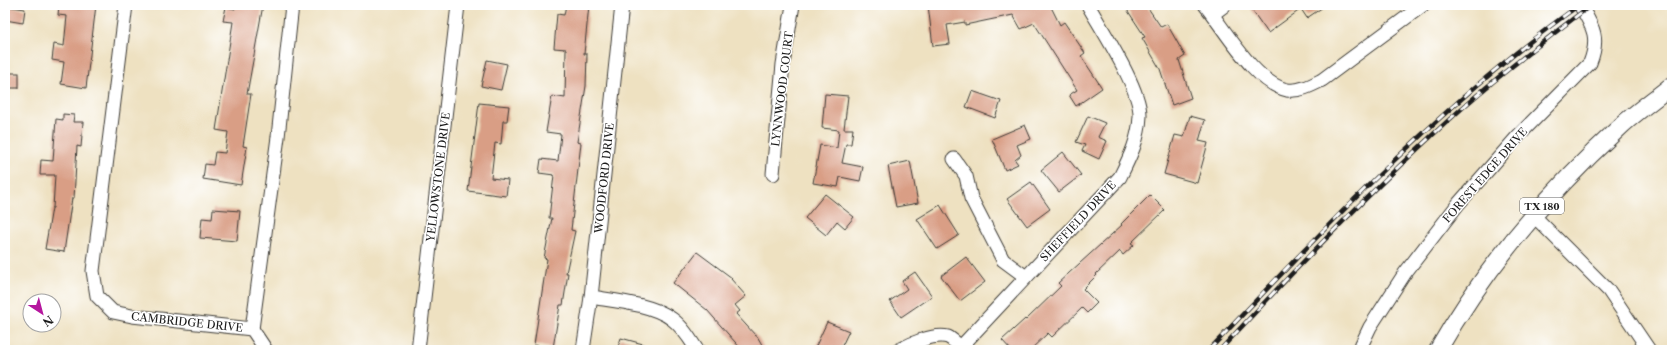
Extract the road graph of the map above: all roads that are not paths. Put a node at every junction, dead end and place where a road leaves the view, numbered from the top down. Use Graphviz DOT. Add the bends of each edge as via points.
graph roads {
  1 [pos="126,5"];
  2 [pos="292,5"];
  3 [pos="458,5"];
  4 [pos="622,5"];
  5 [pos="793,5"];
  6 [pos="1088,5"];
  7 [pos="1225,5"];
  8 [pos="1423,5"];
  9 [pos="1580,5"];
  10 [pos="1209,10"];
  11 [pos="1672,85"];
  12 [pos="954,159"];
  13 [pos="773,174"];
  14 [pos="1534,216"];
  15 [pos="1026,277"];
  16 [pos="591,297"];
  17 [pos="252,329"];
  18 [pos="959,348"];
  19 [pos="266,350"];
  20 [pos="418,350"];
  21 [pos="583,350"];
  22 [pos="697,350"];
  23 [pos="899,350"];
  24 [pos="1359,350"];
  25 [pos="1438,350"];
  26 [pos="1649,350"];
  1 -- 17 [label="street, CAMBRIDGE DRIVE" via="93,271 98,296 113,312"];
  2 -- 17 [label="street, CAMBRIDGE DRIVE" via="278,137"];
  3 -- 20 [label="street, YELLOWSTONE DRIVE"];
  4 -- 16 [label="street, WOODFORD DRIVE"];
  5 -- 13 [label="street, LYNNWOOD COURT" via="783,64"];
  6 -- 15 [label="street, SHEFFIELD DRIVE" via="1126,73 1136,97 1140,115 1133,152 1120,177"];
  7 -- 10 [label="street"];
  8 -- 10 [label="street" via="1322,80 1305,88 1288,90 1271,84 1256,72"];
  9 -- 24 [label="street, FOREST EDGE DRIVE" via="1596,37 1590,63 1518,136 1459,203 1405,274 1370,327"];
  11 -- 14 [label="main road, TX 180" via="1621,126"];
  12 -- 15 [label="street" via="966,176 971,198 1002,260"];
  14 -- 25 [label="main road, TX 180" via="1495,262 1468,300"];
  14 -- 26 [label="street" via="1609,291"];
  15 -- 18 [label="street, SHEFFIELD DRIVE"];
  16 -- 21 [label="street, WOODFORD DRIVE"];
  16 -- 22 [label="street" via="660,312 672,319 688,335"];
  17 -- 19 [label="street"];
  18 -- 23 [label="street" via="948,337 937,337 917,340"];
}
